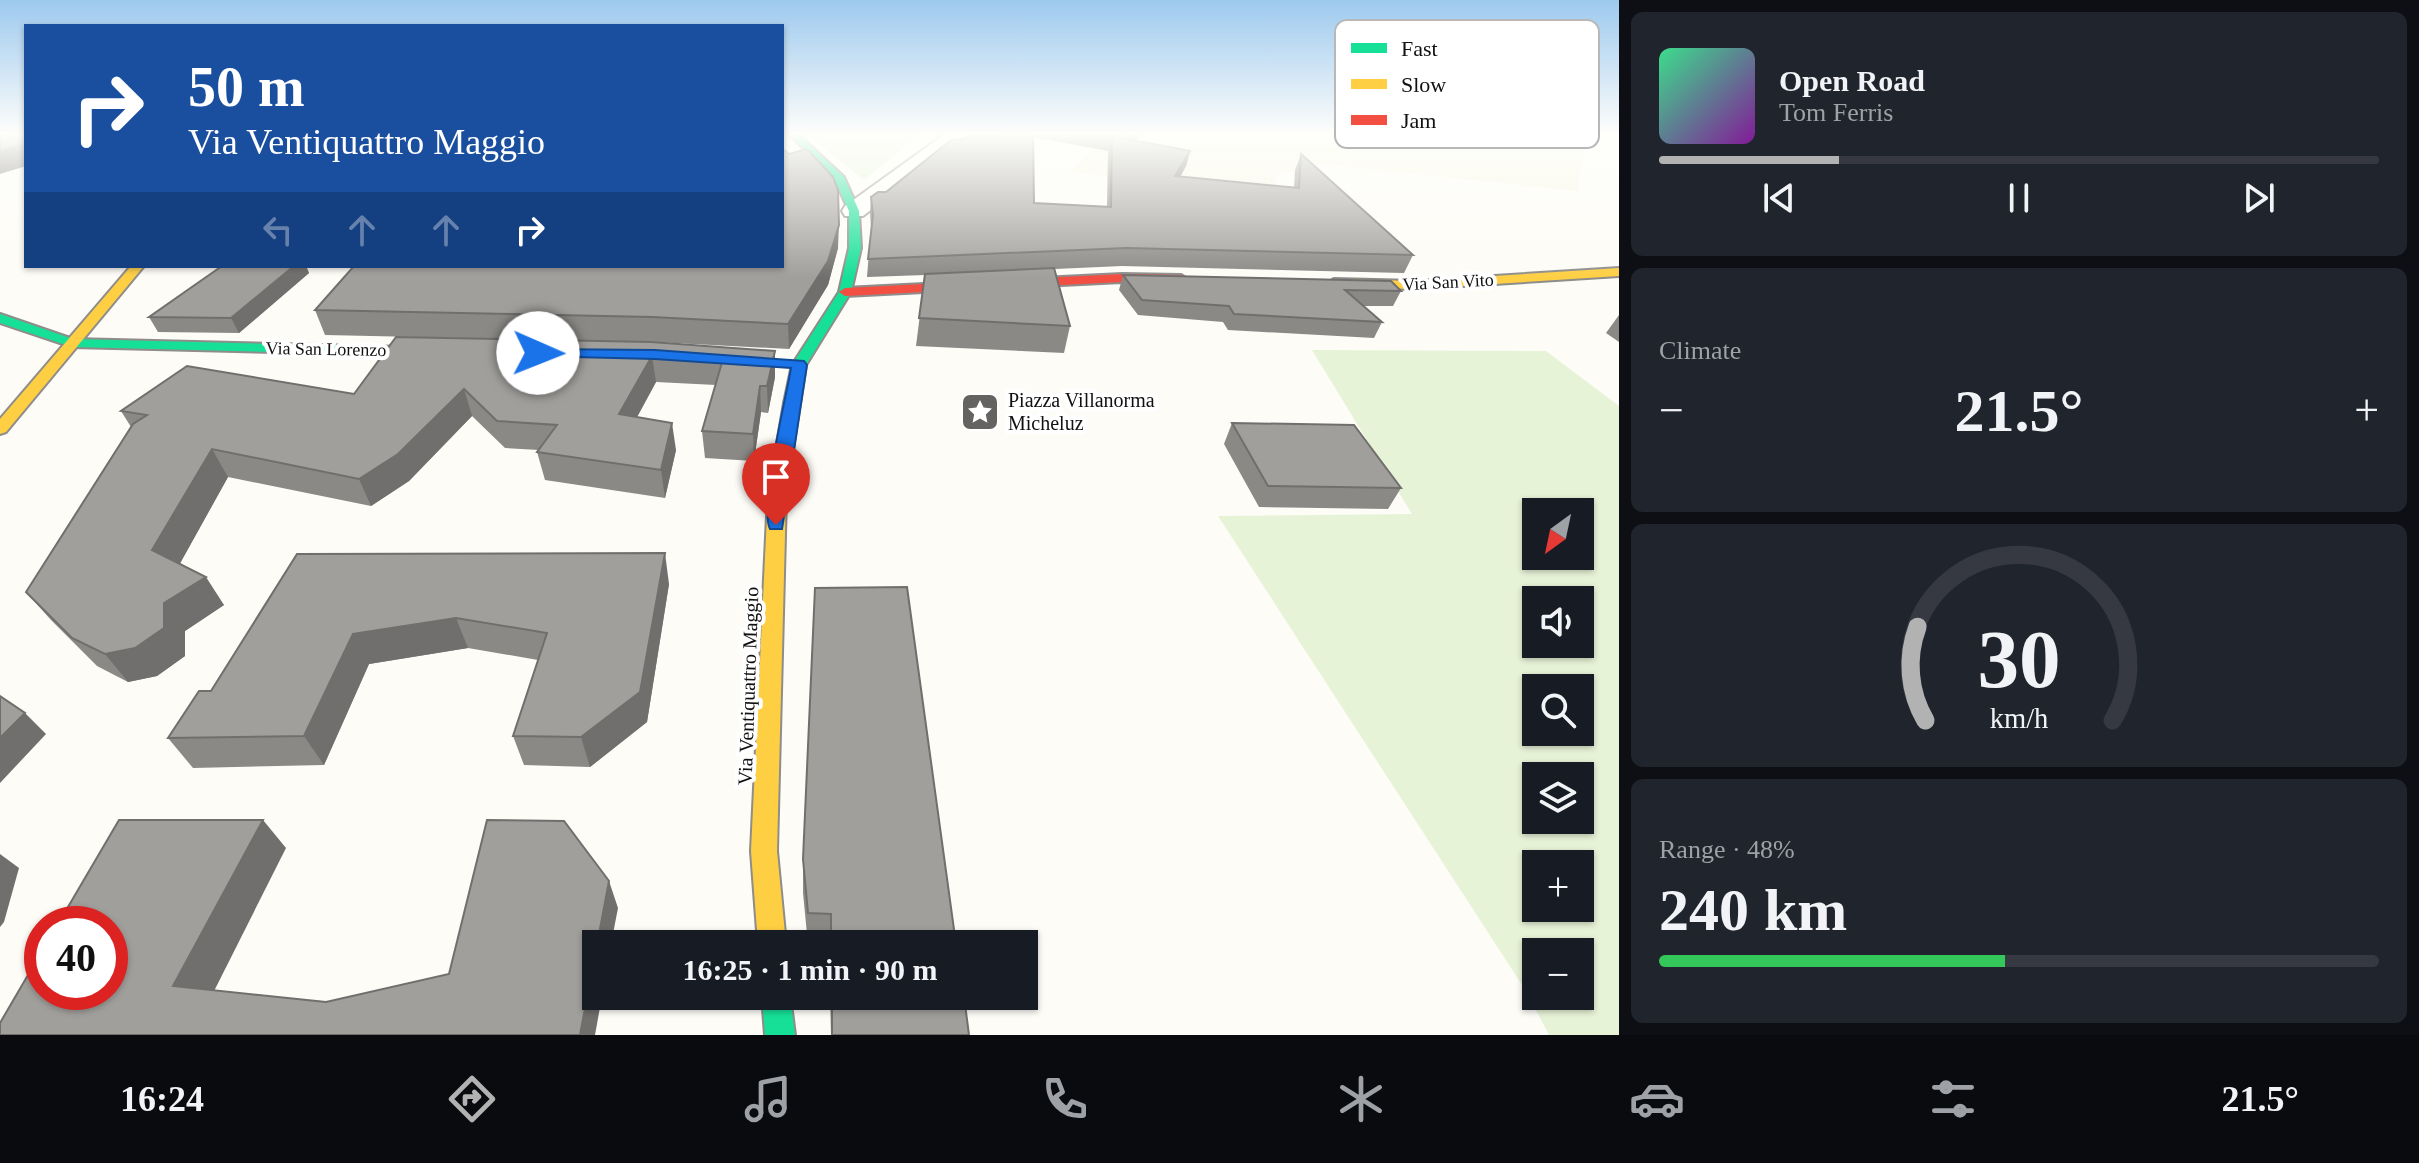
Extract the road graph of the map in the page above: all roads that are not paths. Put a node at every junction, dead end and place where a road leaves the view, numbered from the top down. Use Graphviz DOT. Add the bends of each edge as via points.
graph roads {
  1 [pos="841,182"];
  2 [pos="893,182"];
  3 [pos="854,211"];
  4 [pos="136,268"];
  5 [pos="1619,272"];
  6 [pos="1201,280"];
  7 [pos="1312,282"];
  8 [pos="845,292"];
  9 [pos="0,318"];
  10 [pos="72,343"];
  11 [pos="466,353"];
  12 [pos="0,429"];
  13 [pos="771,930"];
  14 [pos="777,1010"];
  15 [pos="780,1035"];
  1 -- 3 [label="street, Via Ventiquattro Maggio"];
  2 -- 3 [label="street"];
  3 -- 8 [label="street, Via Ventiquattro Maggio" via="855,248"];
  4 -- 10 [label="street"];
  5 -- 7 [label="street, Via San Vito" via="1415,285"];
  6 -- 8 [label="street" via="1122,278"];
  8 -- 13 [label="street, Via Ventiquattro Maggio" via="792,364 777,495 764,851"];
  9 -- 10 [label="street, Via San Lorenzo"];
  10 -- 11 [label="street, Via San Lorenzo"];
  10 -- 12 [label="street"];
  14 -- 15 [label="street"];
}
